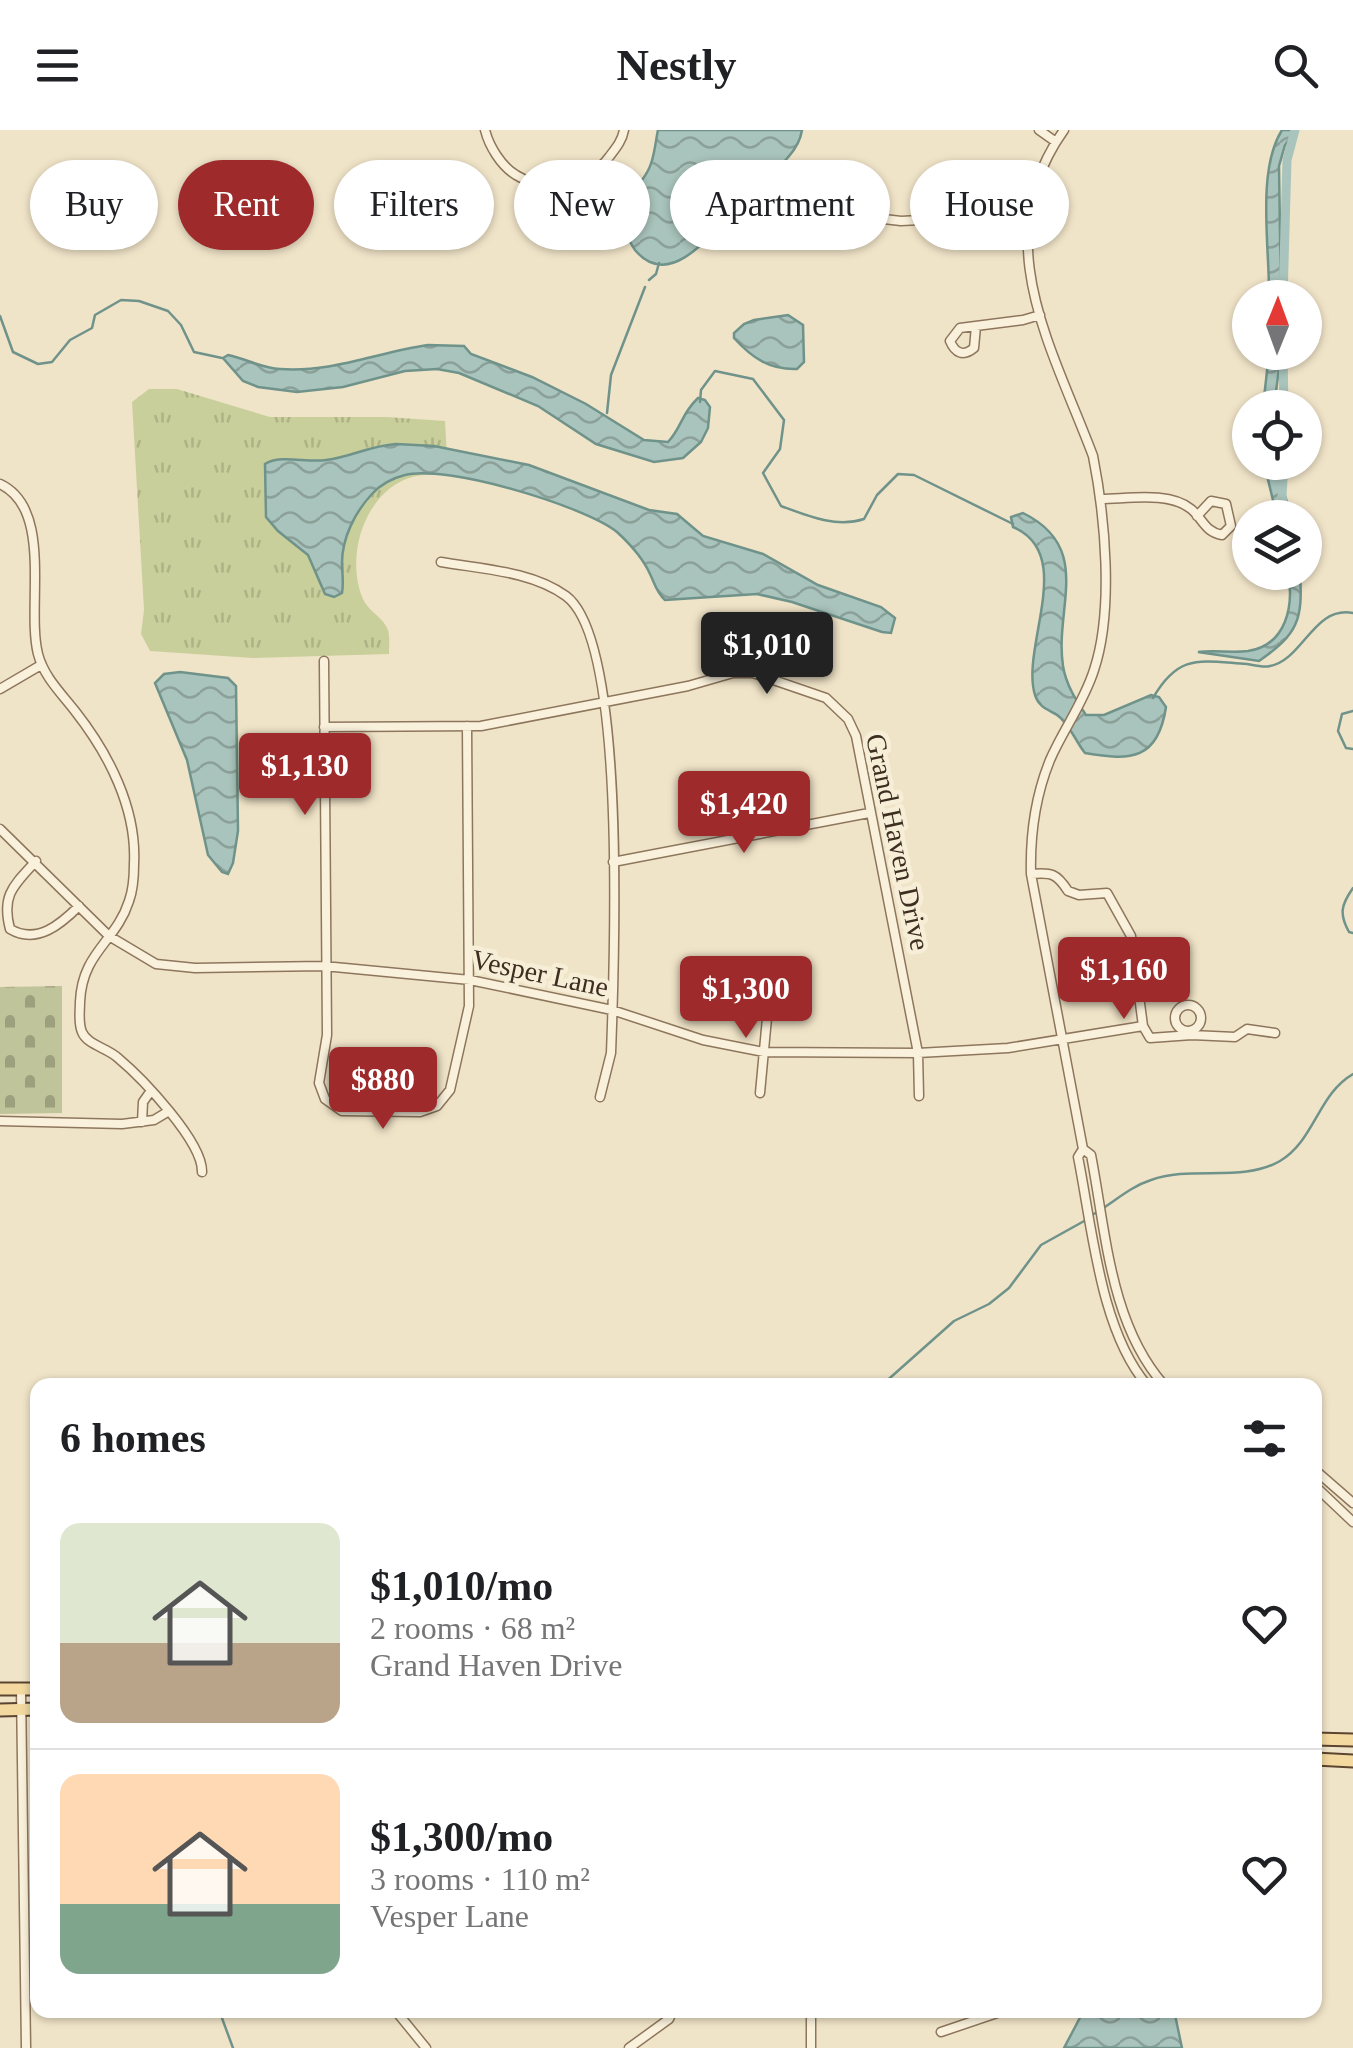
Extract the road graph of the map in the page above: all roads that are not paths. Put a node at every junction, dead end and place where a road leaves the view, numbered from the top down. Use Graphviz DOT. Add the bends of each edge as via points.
graph roads {
  1 [pos="486,130"];
  2 [pos="624,130"];
  3 [pos="1038,130"];
  4 [pos="1064,130"];
  5 [pos="1056,142"];
  6 [pos="1047,160"];
  7 [pos="1028,250"];
  8 [pos="1040,314"];
  9 [pos="976,326"];
  10 [pos="0,484"];
  11 [pos="1100,498"];
  12 [pos="1197,516"];
  13 [pos="442,562"];
  14 [pos="324,662"];
  15 [pos="41,665"];
  16 [pos="0,690"];
  17 [pos="605,708"];
  18 [pos="324,726"];
  19 [pos="467,726"];
  20 [pos="869,813"];
  21 [pos="0,828"];
  22 [pos="36,862"];
  23 [pos="613,862"];
  24 [pos="1031,874"];
  25 [pos="79,906"];
  26 [pos="109,936"];
  27 [pos="324,971"];
  28 [pos="470,980"];
  29 [pos="758,984"];
  30 [pos="612,1010"];
  31 [pos="1143,1026"];
  32 [pos="1275,1032"];
  33 [pos="1061,1038"];
  34 [pos="764,1052"];
  35 [pos="918,1054"];
  36 [pos="150,1092"];
  37 [pos="760,1094"];
  38 [pos="919,1096"];
  39 [pos="600,1097"];
  40 [pos="169,1111"];
  41 [pos="0,1121"];
  42 [pos="142,1122"];
  43 [pos="1083,1149"];
  44 [pos="202,1172"];
  45 [pos="1143,1378"];
  46 [pos="1158,1378"];
  47 [pos="1322,1476"];
  48 [pos="1322,1493"];
  49 [pos="1353,1503"];
  50 [pos="1353,1522"];
  51 [pos="0,1689"];
  52 [pos="22,1689"];
  53 [pos="30,1689"];
  54 [pos="0,1710"];
  55 [pos="22,1710"];
  56 [pos="30,1710"];
  57 [pos="1322,1739"];
  58 [pos="1353,1740"];
  59 [pos="1322,1760"];
  60 [pos="1353,1761"];
  61 [pos="402,2018"];
  62 [pos="669,2018"];
  63 [pos="811,2018"];
  64 [pos="982,2018"];
  65 [pos="940,2032"];
  66 [pos="26,2048"];
  67 [pos="426,2048"];
  68 [pos="629,2048"];
  69 [pos="810,2048"];
  1 -- 2 [label="street" via="489,146 516,176 545,183 579,181 600,170"];
  3 -- 5 [label="street"];
  4 -- 5 [label="street"];
  5 -- 6 [label="street"];
  7 -- 8 [label="street"];
  8 -- 9 [label="street"];
  8 -- 11 [label="street" via="1092,456"];
  10 -- 15 [label="street" via="12,490 28,516"];
  11 -- 12 [label="street" via="1174,501"];
  11 -- 24 [label="street" via="1102,631 1090,680 1039,792"];
  12 -- 12 [label="street" via="1211,533 1222,536 1231,526 1226,504 1218,501"];
  13 -- 17 [label="street" via="525,577 567,597 586,622"];
  14 -- 18 [label="street"];
  15 -- 16 [label="street"];
  15 -- 26 [label="street" via="100,746 124,803 134,871 129,903"];
  17 -- 19 [label="street, Grand Haven Drive"];
  17 -- 20 [label="street, Grand Haven Drive" via="733,673 753,673 826,698 856,736"];
  17 -- 23 [label="street"];
  18 -- 19 [label="street, Grand Haven Drive"];
  18 -- 27 [label="street"];
  19 -- 28 [label="street"];
  20 -- 23 [label="street"];
  20 -- 35 [label="street, Grand Haven Drive"];
  21 -- 22 [label="street, Vesper Lane"];
  22 -- 25 [label="street, Vesper Lane"];
  22 -- 25 [label="street" via="9,893 10,929 41,934"];
  23 -- 30 [label="street"];
  24 -- 31 [label="street" via="1051,872 1079,895 1106,893 1131,936"];
  24 -- 33 [label="street"];
  25 -- 26 [label="street, Vesper Lane"];
  26 -- 27 [label="street, Vesper Lane" via="156,964"];
  26 -- 36 [label="street" via="82,982 82,1032"];
  27 -- 28 [label="street, Vesper Lane"];
  27 -- 28 [label="street" via="327,1035 319,1083 329,1104 350,1113 420,1112 442,1101 468,1020"];
  28 -- 30 [label="street, Vesper Lane"];
  29 -- 34 [label="street" via="765,1002"];
  30 -- 34 [label="street, Vesper Lane"];
  30 -- 39 [label="street"];
  31 -- 32 [label="street" via="1150,1038"];
  31 -- 33 [label="street, Vesper Lane"];
  33 -- 35 [label="street, Vesper Lane"];
  33 -- 43 [label="street"];
  34 -- 35 [label="street, Vesper Lane"];
  34 -- 37 [label="street"];
  35 -- 38 [label="street, Grand Haven Drive"];
  36 -- 40 [label="street"];
  36 -- 42 [label="street"];
  40 -- 42 [label="street"];
  40 -- 44 [label="street" via="200,1154"];
  41 -- 42 [label="street"];
  43 -- 45 [label="street" via="1078,1157 1112,1321"];
  43 -- 46 [label="street" via="1091,1156 1125,1317"];
  47 -- 49 [label="street"];
  48 -- 50 [label="street"];
  51 -- 52 [label="main road"];
  52 -- 53 [label="main road"];
  52 -- 55 [label="street"];
  54 -- 55 [label="main road"];
  55 -- 56 [label="main road"];
  55 -- 66 [label="street"];
  57 -- 58 [label="main road"];
  59 -- 60 [label="main road"];
  61 -- 67 [label="street"];
  62 -- 68 [label="street"];
  63 -- 69 [label="street"];
  64 -- 65 [label="street"];
}
